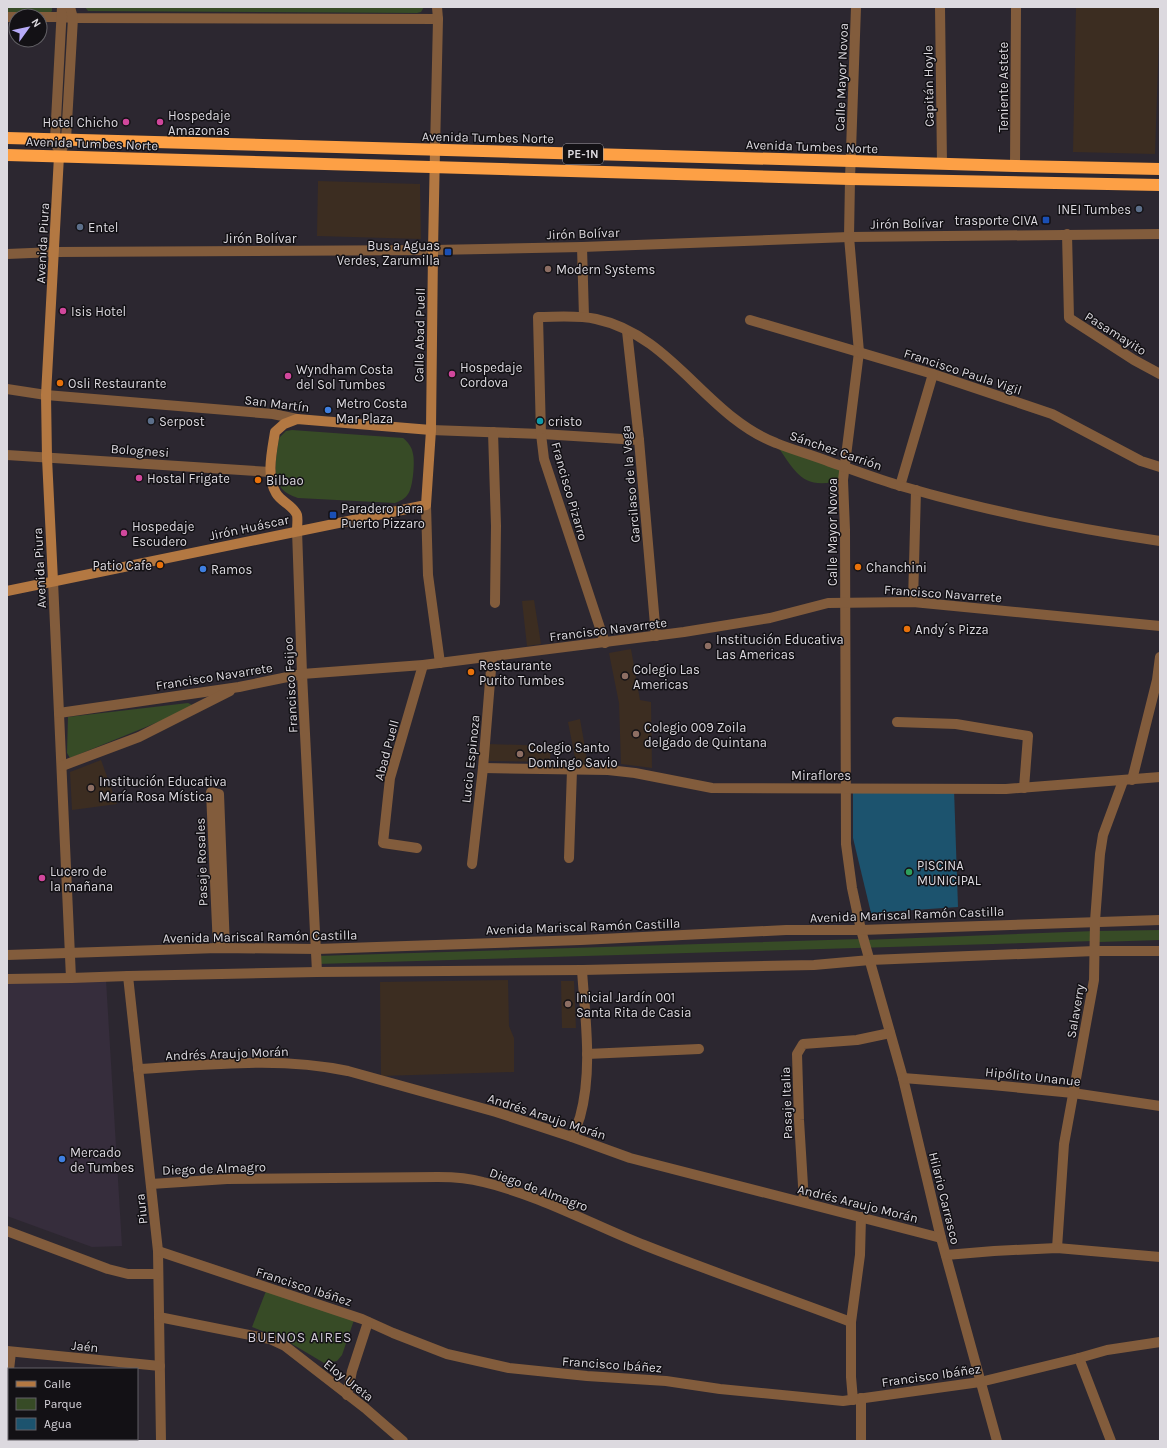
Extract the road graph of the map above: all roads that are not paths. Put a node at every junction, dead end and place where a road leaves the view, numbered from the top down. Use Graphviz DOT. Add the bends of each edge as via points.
graph roads {
  1 [pos="70,7"];
  2 [pos="437,7"];
  3 [pos="856,7"];
  4 [pos="940,7"];
  5 [pos="1016,7"];
  6 [pos="61,12"];
  7 [pos="48,15"];
  8 [pos="72,18"];
  9 [pos="438,19"];
  10 [pos="7,138"];
  11 [pos="60,140"];
  12 [pos="435,150"];
  13 [pos="7,155"];
  14 [pos="59,156"];
  15 [pos="851,160"];
  16 [pos="942,164"];
  17 [pos="1016,166"];
  18 [pos="434,168"];
  19 [pos="1160,169"];
  20 [pos="850,179"];
  21 [pos="1160,185"];
  22 [pos="1067,234"];
  23 [pos="1160,234"];
  24 [pos="849,237"];
  25 [pos="582,247"];
  26 [pos="433,250"];
  27 [pos="55,252"];
  28 [pos="7,254"];
  29 [pos="538,317"];
  30 [pos="584,317"];
  31 [pos="750,320"];
  32 [pos="627,331"];
  33 [pos="859,352"];
  34 [pos="934,374"];
  35 [pos="1160,374"];
  36 [pos="7,389"];
  37 [pos="46,395"];
  38 [pos="297,419"];
  39 [pos="431,430"];
  40 [pos="493,432"];
  41 [pos="541,434"];
  42 [pos="639,440"];
  43 [pos="7,455"];
  44 [pos="47,458"];
  45 [pos="846,467"];
  46 [pos="1160,467"];
  47 [pos="270,472"];
  48 [pos="900,486"];
  49 [pos="916,490"];
  50 [pos="426,505"];
  51 [pos="297,530"];
  52 [pos="1160,541"];
  53 [pos="53,581"];
  54 [pos="7,591"];
  55 [pos="845,602"];
  56 [pos="913,602"];
  57 [pos="495,604"];
  58 [pos="1160,626"];
  59 [pos="656,636"];
  60 [pos="605,643"];
  61 [pos="492,657"];
  62 [pos="1160,657"];
  63 [pos="440,662"];
  64 [pos="423,665"];
  65 [pos="302,674"];
  66 [pos="239,686"];
  67 [pos="59,713"];
  68 [pos="897,722"];
  69 [pos="62,766"];
  70 [pos="483,768"];
  71 [pos="572,770"];
  72 [pos="1160,777"];
  73 [pos="1127,780"];
  74 [pos="845,788"];
  75 [pos="1024,788"];
  76 [pos="417,848"];
  77 [pos="569,858"];
  78 [pos="472,864"];
  79 [pos="1160,920"];
  80 [pos="1095,921"];
  81 [pos="861,930"];
  82 [pos="221,948"];
  83 [pos="317,949"];
  84 [pos="1095,951"];
  85 [pos="1160,951"];
  86 [pos="70,952"];
  87 [pos="7,954"];
  88 [pos="870,960"];
  89 [pos="582,970"];
  90 [pos="317,972"];
  91 [pos="128,976"];
  92 [pos="71,978"];
  93 [pos="7,979"];
  94 [pos="890,1033"];
  95 [pos="698,1049"];
  96 [pos="588,1054"];
  97 [pos="138,1069"];
  98 [pos="903,1078"];
  99 [pos="1073,1094"];
  100 [pos="1160,1106"];
  101 [pos="572,1136"];
  102 [pos="151,1184"];
  103 [pos="804,1202"];
  104 [pos="861,1217"];
  105 [pos="7,1230"];
  106 [pos="941,1238"];
  107 [pos="1057,1248"];
  108 [pos="158,1250"];
  109 [pos="946,1255"];
  110 [pos="1160,1257"];
  111 [pos="158,1274"];
  112 [pos="159,1317"];
  113 [pos="368,1322"];
  114 [pos="851,1322"];
  115 [pos="1160,1342"];
  116 [pos="9,1352"];
  117 [pos="1079,1358"];
  118 [pos="160,1366"];
  119 [pos="8,1368"];
  120 [pos="8,1370"];
  121 [pos="980,1382"];
  122 [pos="7,1388"];
  123 [pos="347,1395"];
  124 [pos="857,1399"];
  125 [pos="161,1441"];
  126 [pos="403,1441"];
  127 [pos="861,1441"];
  128 [pos="997,1441"];
  129 [pos="1111,1441"];
  1 -- 8 [label="street, Avenida Piura"];
  2 -- 9 [label="street, Calle Abad Puell"];
  3 -- 15 [label="street, Calle Mayor Novoa"];
  4 -- 16 [label="street, Capitán Hoyle"];
  5 -- 17 [label="street, Teniente Astete"];
  6 -- 7 [label="street"];
  6 -- 8 [label="street"];
  6 -- 11 [label="street, Avenida Piura"];
  8 -- 9 [label="street"];
  8 -- 11 [label="street, Avenida Piura"];
  9 -- 12 [label="street, Calle Abad Puell"];
  10 -- 11 [label="highway, Avenida Tumbes Norte / PE-1N"];
  11 -- 12 [label="highway, Avenida Tumbes Norte / PE-1N"];
  11 -- 14 [label="street, Avenida Piura"];
  12 -- 15 [label="highway, Avenida Tumbes Norte / PE-1N"];
  12 -- 18 [label="main road, Calle Abad Puell"];
  13 -- 14 [label="highway, Avenida Tumbes Norte / PE-1N"];
  14 -- 18 [label="highway, Avenida Tumbes Norte / PE-1N"];
  14 -- 27 [label="main road, Avenida Piura"];
  15 -- 16 [label="highway, Avenida Tumbes Norte / PE-1N"];
  15 -- 20 [label="street, Calle Mayor Novoa"];
  16 -- 17 [label="highway, Avenida Tumbes Norte / PE-1N"];
  17 -- 19 [label="highway, Avenida Tumbes Norte / PE-1N"];
  18 -- 20 [label="highway, Avenida Tumbes Norte / PE-1N"];
  18 -- 26 [label="main road, Calle Abad Puell"];
  20 -- 21 [label="highway, Avenida Tumbes Norte / PE-1N"];
  20 -- 24 [label="street, Calle Mayor Novoa"];
  22 -- 23 [label="street, Jirón Bolívar"];
  22 -- 24 [label="street, Jirón Bolívar"];
  22 -- 35 [label="street, Pasamayito" via="1069,318"];
  24 -- 25 [label="street, Jirón Bolívar"];
  24 -- 33 [label="street, Calle Mayor Novoa"];
  25 -- 26 [label="street, Jirón Bolívar"];
  25 -- 30 [label="street"];
  26 -- 27 [label="street, Jirón Bolívar"];
  26 -- 39 [label="main road, Calle Abad Puell"];
  27 -- 28 [label="street, Jirón Bolívar"];
  27 -- 37 [label="main road, Avenida Piura"];
  29 -- 30 [label="street, Sánchez Carrión"];
  29 -- 41 [label="street, Francisco Pizarro"];
  30 -- 32 [label="street, Sánchez Carrión" via="608,322"];
  31 -- 33 [label="street, Francisco Paula Vigil"];
  32 -- 42 [label="street, Garcilaso de la Vega"];
  32 -- 45 [label="street, Sánchez Carrión" via="654,346 710,399 754,433 775,443"];
  33 -- 34 [label="street, Francisco Paula Vigil"];
  33 -- 45 [label="street, Calle Mayor Novoa"];
  34 -- 46 [label="street, Francisco Paula Vigil" via="1052,414 1141,461"];
  34 -- 48 [label="street"];
  36 -- 37 [label="street, San Martín"];
  37 -- 38 [label="street, San Martín" via="273,414"];
  37 -- 44 [label="main road, Avenida Piura"];
  38 -- 39 [label="main road, San Martín"];
  38 -- 47 [label="main road, Francisco Feijoo" via="284,424 275,432"];
  39 -- 40 [label="street, San Martín"];
  39 -- 50 [label="main road, Calle Abad Puell"];
  40 -- 41 [label="street, San Martín"];
  40 -- 57 [label="street"];
  41 -- 42 [label="street, San Martín"];
  41 -- 60 [label="street, Francisco Pizarro" via="544,459"];
  42 -- 59 [label="street, Garcilaso de la Vega"];
  43 -- 44 [label="street, Bolognesi"];
  44 -- 47 [label="street, Bolognesi"];
  44 -- 53 [label="main road, Avenida Piura"];
  45 -- 48 [label="street, Sánchez Carrión"];
  45 -- 55 [label="street, Calle Mayor Novoa" via="843,480"];
  47 -- 51 [label="main road, Francisco Feijoo" via="276,495 293,509 297,516"];
  48 -- 49 [label="street, Sánchez Carrión"];
  49 -- 52 [label="street, Sánchez Carrión" via="991,510"];
  49 -- 56 [label="street"];
  50 -- 51 [label="main road, Jirón Huáscar"];
  50 -- 63 [label="street, Calle Abad Puell" via="428,575"];
  51 -- 53 [label="main road, Jirón Huáscar"];
  51 -- 65 [label="street, Francisco Feijoo"];
  53 -- 54 [label="main road, Jirón Huáscar"];
  53 -- 67 [label="street, Avenida Piura"];
  55 -- 56 [label="street, Francisco Navarrete"];
  55 -- 59 [label="street, Francisco Navarrete" via="828,603 770,618"];
  55 -- 74 [label="street, Calle Mayor Novoa"];
  56 -- 58 [label="street, Francisco Navarrete"];
  59 -- 60 [label="street, Francisco Navarrete"];
  60 -- 61 [label="street, Francisco Navarrete"];
  61 -- 63 [label="street, Francisco Navarrete"];
  61 -- 70 [label="street, Lucio Espinoza"];
  62 -- 73 [label="street, Salaverry" via="1157,680"];
  63 -- 64 [label="street, Francisco Navarrete"];
  64 -- 65 [label="street, Francisco Navarrete"];
  64 -- 76 [label="street, Abad Puell" via="390,778 383,843"];
  65 -- 66 [label="street, Francisco Navarrete"];
  65 -- 83 [label="street, Francisco Feijoo"];
  66 -- 67 [label="street, Francisco Navarrete"];
  66 -- 69 [label="street" via="139,737"];
  67 -- 69 [label="street, Avenida Piura"];
  68 -- 75 [label="street" via="956,724 1028,736"];
  69 -- 86 [label="street, Avenida Piura"];
  70 -- 71 [label="street, Miraflores"];
  70 -- 78 [label="street, Lucio Espinoza"];
  71 -- 74 [label="street, Miraflores" via="635,773 712,788"];
  71 -- 77 [label="street"];
  72 -- 73 [label="street, Miraflores"];
  73 -- 75 [label="street, Miraflores"];
  73 -- 80 [label="street, Salaverry" via="1103,835"];
  74 -- 75 [label="street, Miraflores"];
  74 -- 81 [label="street, Calle Mayor Novoa" via="846,844"];
  79 -- 80 [label="street, Avenida Mariscal Ramón Castilla"];
  80 -- 81 [label="street, Avenida Mariscal Ramón Castilla"];
  80 -- 84 [label="street, Salaverry"];
  81 -- 83 [label="street, Avenida Mariscal Ramón Castilla" via="786,930"];
  81 -- 88 [label="street, Calle Mayor Novoa"];
  82 -- 82 [label="street, Pasaje Rosales" via="219,794 211,792"];
  82 -- 83 [label="street, Avenida Mariscal Ramón Castilla"];
  82 -- 86 [label="street, Avenida Mariscal Ramón Castilla"];
  83 -- 90 [label="street, Francisco Feijoo"];
  84 -- 85 [label="street"];
  84 -- 88 [label="street"];
  84 -- 99 [label="street, Salaverry" via="1094,980"];
  86 -- 87 [label="street, Avenida Mariscal Ramón Castilla"];
  86 -- 92 [label="street, Avenida Piura"];
  88 -- 89 [label="street" via="814,965"];
  88 -- 94 [label="street, Hilario Carrasco"];
  89 -- 90 [label="street"];
  89 -- 96 [label="street"];
  90 -- 91 [label="street"];
  91 -- 92 [label="street"];
  91 -- 97 [label="street, Piura"];
  92 -- 93 [label="street"];
  94 -- 98 [label="street, Hilario Carrasco"];
  94 -- 103 [label="street, Pasaje Italia" via="858,1040 803,1044 797,1054"];
  95 -- 96 [label="street"];
  96 -- 101 [label="street" via="583,1103"];
  97 -- 101 [label="street, Andrés Araujo Morán" via="260,1063 323,1066 496,1112"];
  97 -- 102 [label="street, Piura"];
  98 -- 99 [label="street, Hipólito Unanue"];
  98 -- 106 [label="street, Hilario Carrasco"];
  99 -- 100 [label="street, Hipólito Unanue"];
  99 -- 107 [label="street, Salaverry" via="1064,1144"];
  101 -- 103 [label="street, Andrés Araujo Morán" via="630,1158"];
  102 -- 108 [label="street, Piura"];
  102 -- 114 [label="street, Diego de Almagro" via="227,1179 438,1177 482,1181 506,1188 644,1245"];
  103 -- 104 [label="street, Andrés Araujo Morán"];
  104 -- 106 [label="street, Andrés Araujo Morán"];
  104 -- 114 [label="street" via="860,1255"];
  105 -- 111 [label="street" via="108,1269 128,1274"];
  106 -- 109 [label="street, Hilario Carrasco"];
  107 -- 109 [label="street"];
  107 -- 110 [label="street"];
  108 -- 111 [label="street, Piura"];
  108 -- 113 [label="street, Francisco Ibáñez"];
  109 -- 121 [label="street, Hilario Carrasco"];
  111 -- 112 [label="street, Piura"];
  112 -- 118 [label="street, Piura"];
  112 -- 123 [label="street, Eloy Ureta" via="270,1339 285,1346"];
  113 -- 123 [label="street"];
  113 -- 124 [label="street, Francisco Ibáñez" via="447,1354 509,1368 666,1381 835,1401"];
  114 -- 124 [label="street" via="851,1377"];
  115 -- 117 [label="street, Francisco Ibáñez" via="1106,1350"];
  116 -- 118 [label="street, Jaén"];
  116 -- 119 [label="street"];
  117 -- 121 [label="street, Francisco Ibáñez"];
  117 -- 129 [label="street"];
  118 -- 125 [label="street, Piura"];
  120 -- 122 [label="street"];
  121 -- 124 [label="street, Francisco Ibáñez"];
  121 -- 128 [label="street, Hilario Carrasco"];
  123 -- 126 [label="street, Eloy Ureta"];
  124 -- 127 [label="street"];
}
